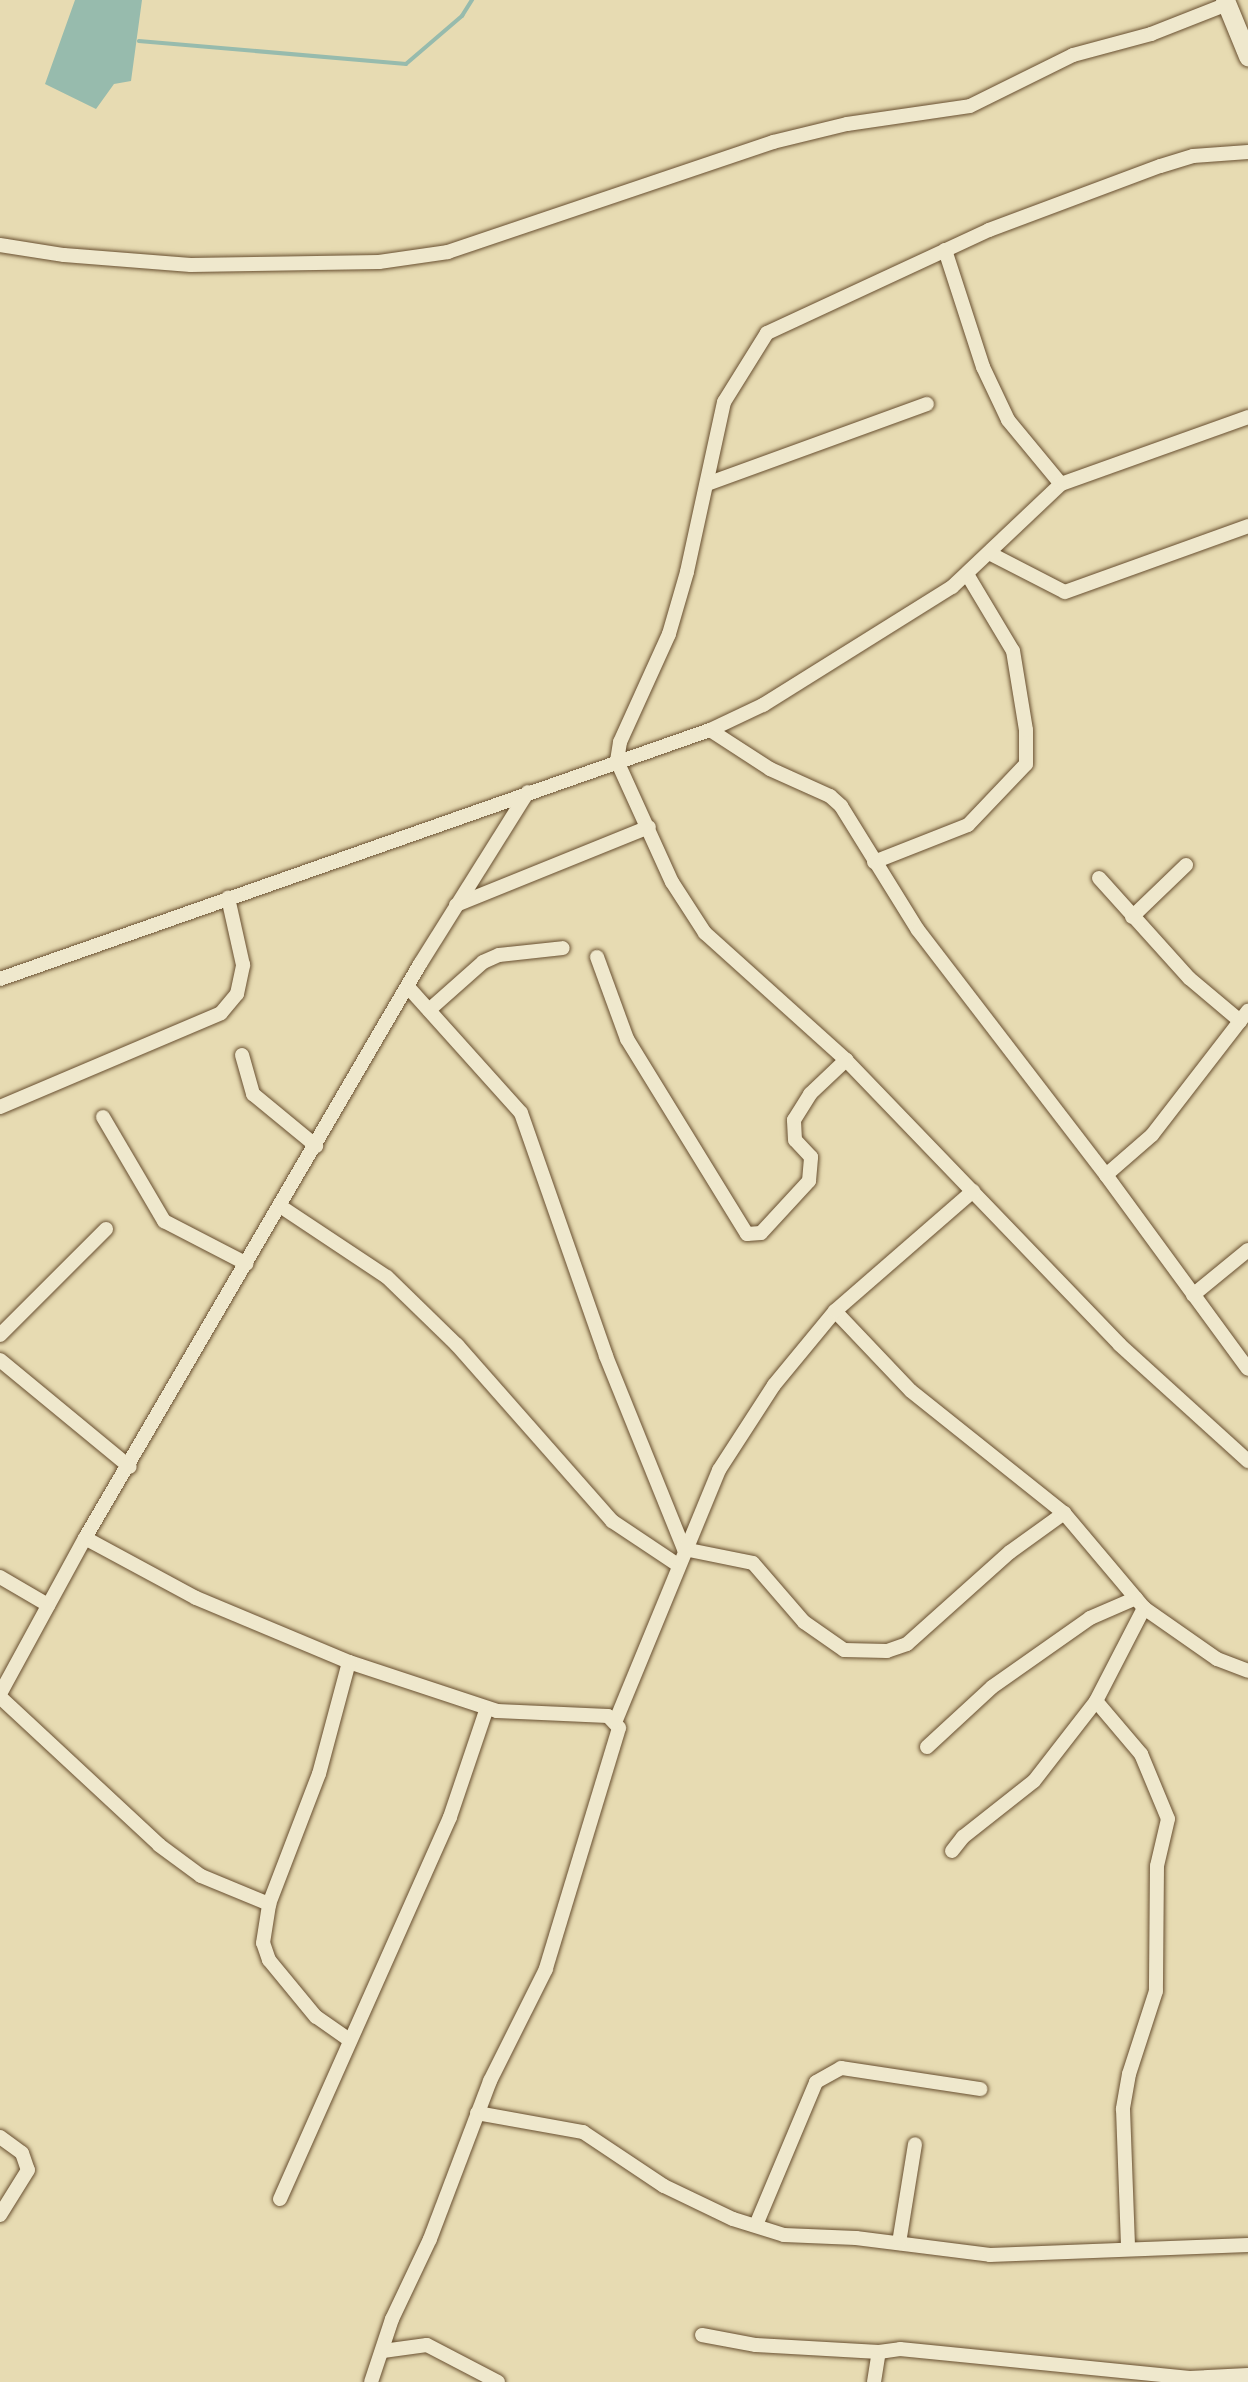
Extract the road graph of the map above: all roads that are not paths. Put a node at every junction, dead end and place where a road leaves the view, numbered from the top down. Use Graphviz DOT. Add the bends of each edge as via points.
graph roads {
  1 [pos="1226,2"];
  2 [pos="1248,56"];
  3 [pos="1248,152"];
  4 [pos="0,245"];
  5 [pos="945,250"];
  6 [pos="927,404"];
  7 [pos="1248,417"];
  8 [pos="707,484"];
  9 [pos="1061,484"];
  10 [pos="1248,526"];
  11 [pos="989,553"];
  12 [pos="967,574"];
  13 [pos="710,730"];
  14 [pos="617,761"];
  15 [pos="528,792"];
  16 [pos="649,827"];
  17 [pos="874,862"];
  18 [pos="1186,865"];
  19 [pos="1099,878"];
  20 [pos="228,898"];
  21 [pos="456,905"];
  22 [pos="1132,917"];
  23 [pos="562,948"];
  24 [pos="597,957"];
  25 [pos="0,979"];
  26 [pos="408,987"];
  27 [pos="429,1010"];
  28 [pos="1244,1016"];
  29 [pos="242,1055"];
  30 [pos="846,1060"];
  31 [pos="0,1107"];
  32 [pos="103,1117"];
  33 [pos="316,1146"];
  34 [pos="1106,1175"];
  35 [pos="973,1191"];
  36 [pos="281,1206"];
  37 [pos="106,1229"];
  38 [pos="1248,1250"];
  39 [pos="247,1264"];
  40 [pos="1193,1295"];
  41 [pos="835,1311"];
  42 [pos="0,1335"];
  43 [pos="0,1360"];
  44 [pos="1248,1369"];
  45 [pos="1248,1461"];
  46 [pos="130,1466"];
  47 [pos="1064,1513"];
  48 [pos="85,1538"];
  49 [pos="684,1549"];
  50 [pos="678,1565"];
  51 [pos="0,1577"];
  52 [pos="1140,1603"];
  53 [pos="48,1605"];
  54 [pos="349,1662"];
  55 [pos="1248,1671"];
  56 [pos="0,1696"];
  57 [pos="1096,1701"];
  58 [pos="487,1708"];
  59 [pos="616,1720"];
  60 [pos="927,1747"];
  61 [pos="952,1852"];
  62 [pos="269,1904"];
  63 [pos="348,2039"];
  64 [pos="980,2089"];
  65 [pos="477,2113"];
  66 [pos="0,2137"];
  67 [pos="915,2144"];
  68 [pos="280,2199"];
  69 [pos="0,2215"];
  70 [pos="756,2225"];
  71 [pos="899,2244"];
  72 [pos="1248,2245"];
  73 [pos="1128,2247"];
  74 [pos="702,2335"];
  75 [pos="383,2351"];
  76 [pos="879,2352"];
  77 [pos="1248,2375"];
  78 [pos="371,2382"];
  79 [pos="498,2382"];
  80 [pos="874,2382"];
  1 -- 2 [label="main road"];
  1 -- 4 [label="street" via="1150,34 1073,55 970,106 847,124 773,142 448,252 379,262 191,265"];
  3 -- 5 [label="street" via="1193,156 1160,166"];
  5 -- 8 [label="street" via="767,333 724,402"];
  5 -- 9 [label="street" via="983,367 1008,420"];
  6 -- 8 [label="street"];
  7 -- 9 [label="street"];
  8 -- 14 [label="street" via="669,634 620,742"];
  9 -- 11 [label="street"];
  10 -- 11 [label="street" via="1065,592"];
  11 -- 12 [label="street"];
  12 -- 13 [label="street" via="764,705"];
  12 -- 17 [label="street" via="1013,651 1026,730 1026,764 968,825"];
  13 -- 14 [label="street"];
  13 -- 17 [label="street" via="770,769 830,796 841,806"];
  14 -- 15 [label="street"];
  14 -- 16 [label="street"];
  15 -- 20 [label="street"];
  15 -- 21 [label="street"];
  16 -- 21 [label="street"];
  16 -- 30 [label="street" via="672,883 705,933"];
  17 -- 34 [label="street" via="918,930"];
  18 -- 22 [label="street"];
  19 -- 22 [label="street"];
  20 -- 25 [label="street"];
  20 -- 31 [label="street" via="243,965 237,994 221,1013"];
  21 -- 26 [label="street"];
  22 -- 28 [label="street" via="1189,978"];
  23 -- 27 [label="street" via="499,955 483,962"];
  24 -- 30 [label="street" via="627,1039 747,1234 761,1233 809,1181 811,1157 795,1140 794,1120 810,1094"];
  26 -- 27 [label="street"];
  26 -- 33 [label="street"];
  27 -- 49 [label="street" via="522,1113 606,1356"];
  28 -- 34 [label="street" via="1152,1135"];
  29 -- 33 [label="street" via="253,1094"];
  30 -- 35 [label="street"];
  32 -- 39 [label="street" via="164,1221"];
  33 -- 36 [label="street"];
  34 -- 40 [label="street"];
  35 -- 41 [label="street"];
  35 -- 45 [label="street" via="1120,1345"];
  36 -- 39 [label="street"];
  36 -- 50 [label="street" via="387,1277 457,1345 612,1521"];
  37 -- 42 [label="street"];
  38 -- 40 [label="street"];
  39 -- 46 [label="street"];
  40 -- 44 [label="street"];
  41 -- 47 [label="street" via="897,1379"];
  41 -- 49 [label="street" via="774,1385 719,1470"];
  43 -- 46 [label="street"];
  46 -- 48 [label="street"];
  47 -- 49 [label="street" via="1010,1552 907,1644 887,1651 844,1650 804,1622 753,1563"];
  47 -- 52 [label="street"];
  48 -- 53 [label="street"];
  48 -- 54 [label="street" via="196,1598"];
  49 -- 50 [label="street"];
  50 -- 59 [label="street"];
  51 -- 53 [label="street"];
  52 -- 55 [label="street" via="1217,1659"];
  52 -- 57 [label="street"];
  52 -- 60 [label="street" via="1090,1618 992,1687"];
  53 -- 56 [label="street"];
  54 -- 58 [label="street"];
  54 -- 62 [label="street" via="315,1786"];
  56 -- 62 [label="street" via="159,1845 201,1876"];
  57 -- 61 [label="street" via="1020,1795 963,1837"];
  57 -- 73 [label="street" via="1141,1754 1168,1819 1157,1866 1156,1991 1129,2074 1123,2109"];
  58 -- 59 [label="street"];
  58 -- 63 [label="street" via="450,1816"];
  59 -- 65 [label="street" via="620,1728 547,1969"];
  62 -- 63 [label="street" via="263,1943 270,1960 316,2017"];
  63 -- 68 [label="street"];
  64 -- 70 [label="street" via="841,2068 816,2082"];
  65 -- 70 [label="street" via="583,2132 664,2186"];
  65 -- 75 [label="street"];
  66 -- 69 [label="street" via="22,2153 28,2170"];
  67 -- 71 [label="street"];
  70 -- 71 [label="street" via="801,2238"];
  71 -- 73 [label="street" via="990,2255"];
  72 -- 73 [label="street"];
  74 -- 76 [label="street" via="756,2345"];
  75 -- 78 [label="street"];
  75 -- 79 [label="street" via="427,2345"];
  76 -- 77 [label="street" via="900,2349 1034,2360 1190,2378"];
  76 -- 80 [label="street"];
}
